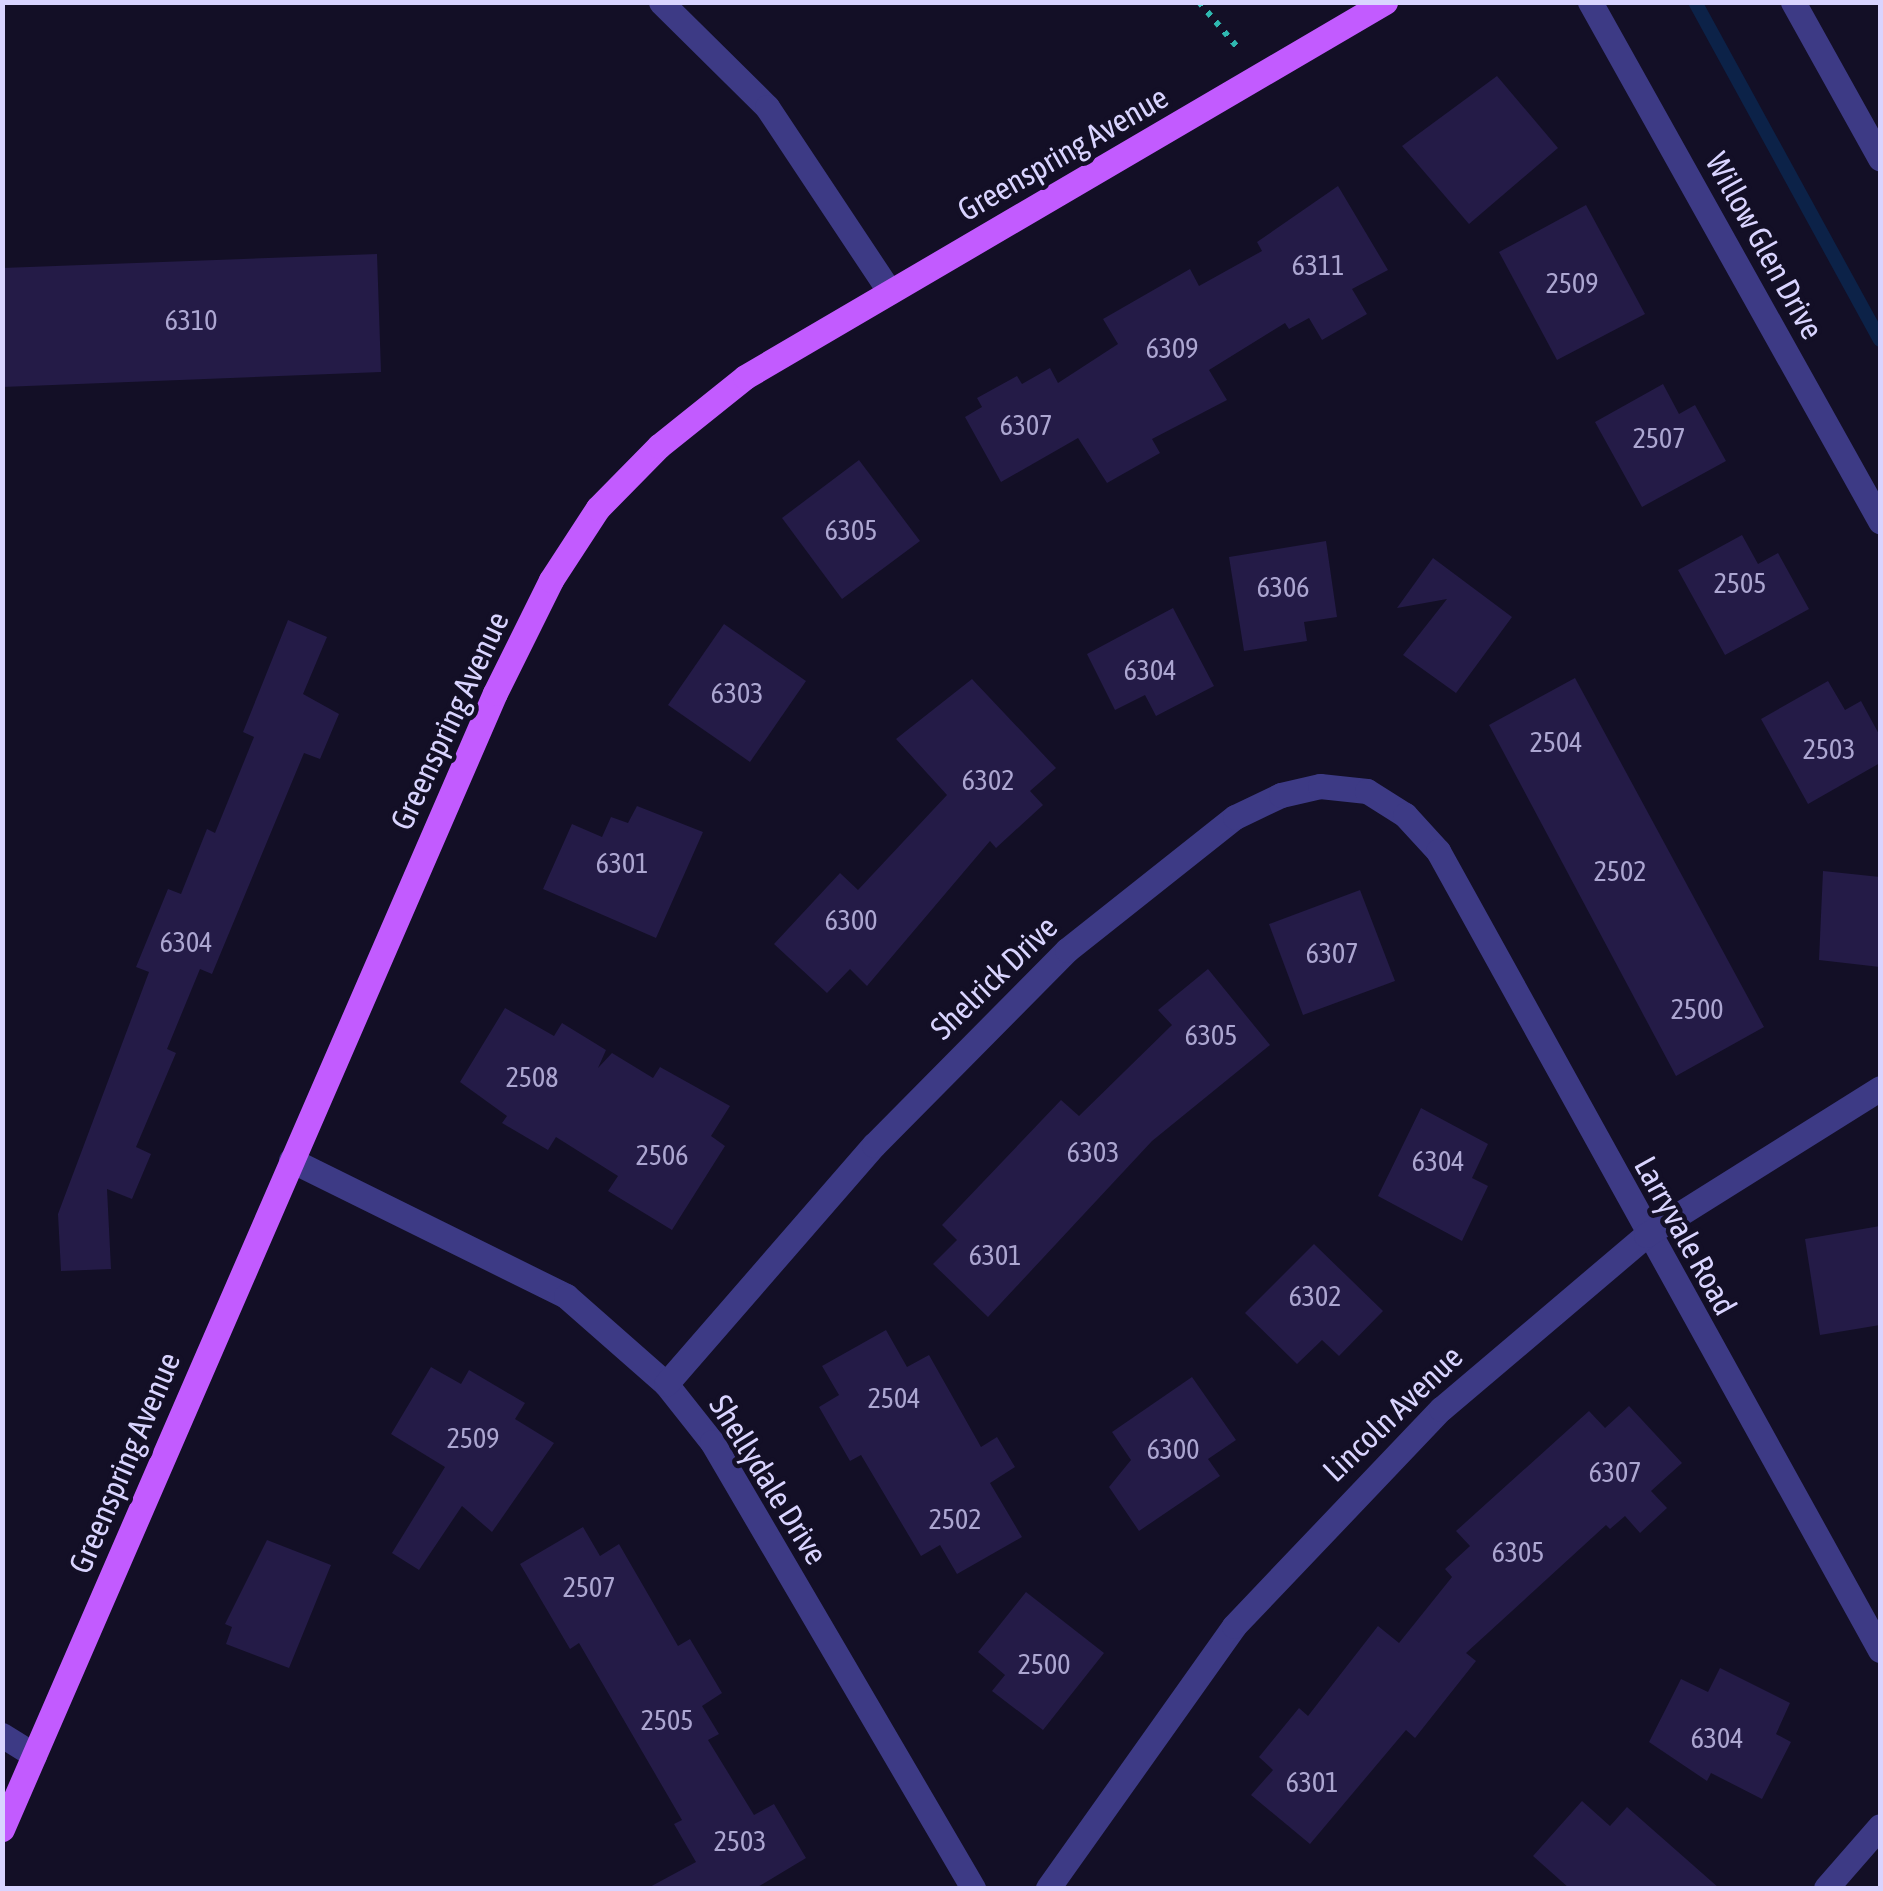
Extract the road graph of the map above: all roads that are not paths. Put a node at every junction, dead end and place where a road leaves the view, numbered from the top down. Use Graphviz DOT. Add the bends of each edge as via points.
graph roads {
  1 [pos="661,2"];
  2 [pos="1384,2"];
  3 [pos="1590,2"];
  4 [pos="1793,2"];
  5 [pos="1880,158"];
  6 [pos="890,292"];
  7 [pos="1880,521"];
  8 [pos="1438,851"];
  9 [pos="1880,1088"];
  10 [pos="291,1160"];
  11 [pos="1646,1235"];
  12 [pos="666,1384"];
  13 [pos="1880,1650"];
  14 [pos="2,1735"];
  15 [pos="34,1755"];
  16 [pos="1880,1826"];
  17 [pos="2,1829"];
  18 [pos="973,1888"];
  19 [pos="1048,1888"];
  20 [pos="1826,1888"];
  1 -- 6 [label="street" via="767,107"];
  2 -- 6 [label="main road, Greenspring Avenue"];
  3 -- 7 [label="street, Willow Glen Drive"];
  4 -- 5 [label="street"];
  6 -- 10 [label="main road, Greenspring Avenue" via="745,377 659,446 598,508 551,580 495,693"];
  8 -- 11 [label="street, Larryvale Road"];
  8 -- 12 [label="street, Shelrick Drive" via="1405,816 1367,791 1320,786 1235,817 1067,950 962,1053"];
  9 -- 11 [label="street, Lincoln Avenue"];
  10 -- 12 [label="street, Shellydale Drive" via="549,1286 612,1331"];
  10 -- 15 [label="main road, Greenspring Avenue"];
  11 -- 13 [label="street, Larryvale Road"];
  11 -- 19 [label="street, Lincoln Avenue" via="1441,1409 1334,1516 1234,1626"];
  12 -- 18 [label="street, Shellydale Drive" via="712,1442"];
  14 -- 15 [label="street"];
  15 -- 17 [label="main road, Greenspring Avenue"];
  16 -- 20 [label="street"];
}
